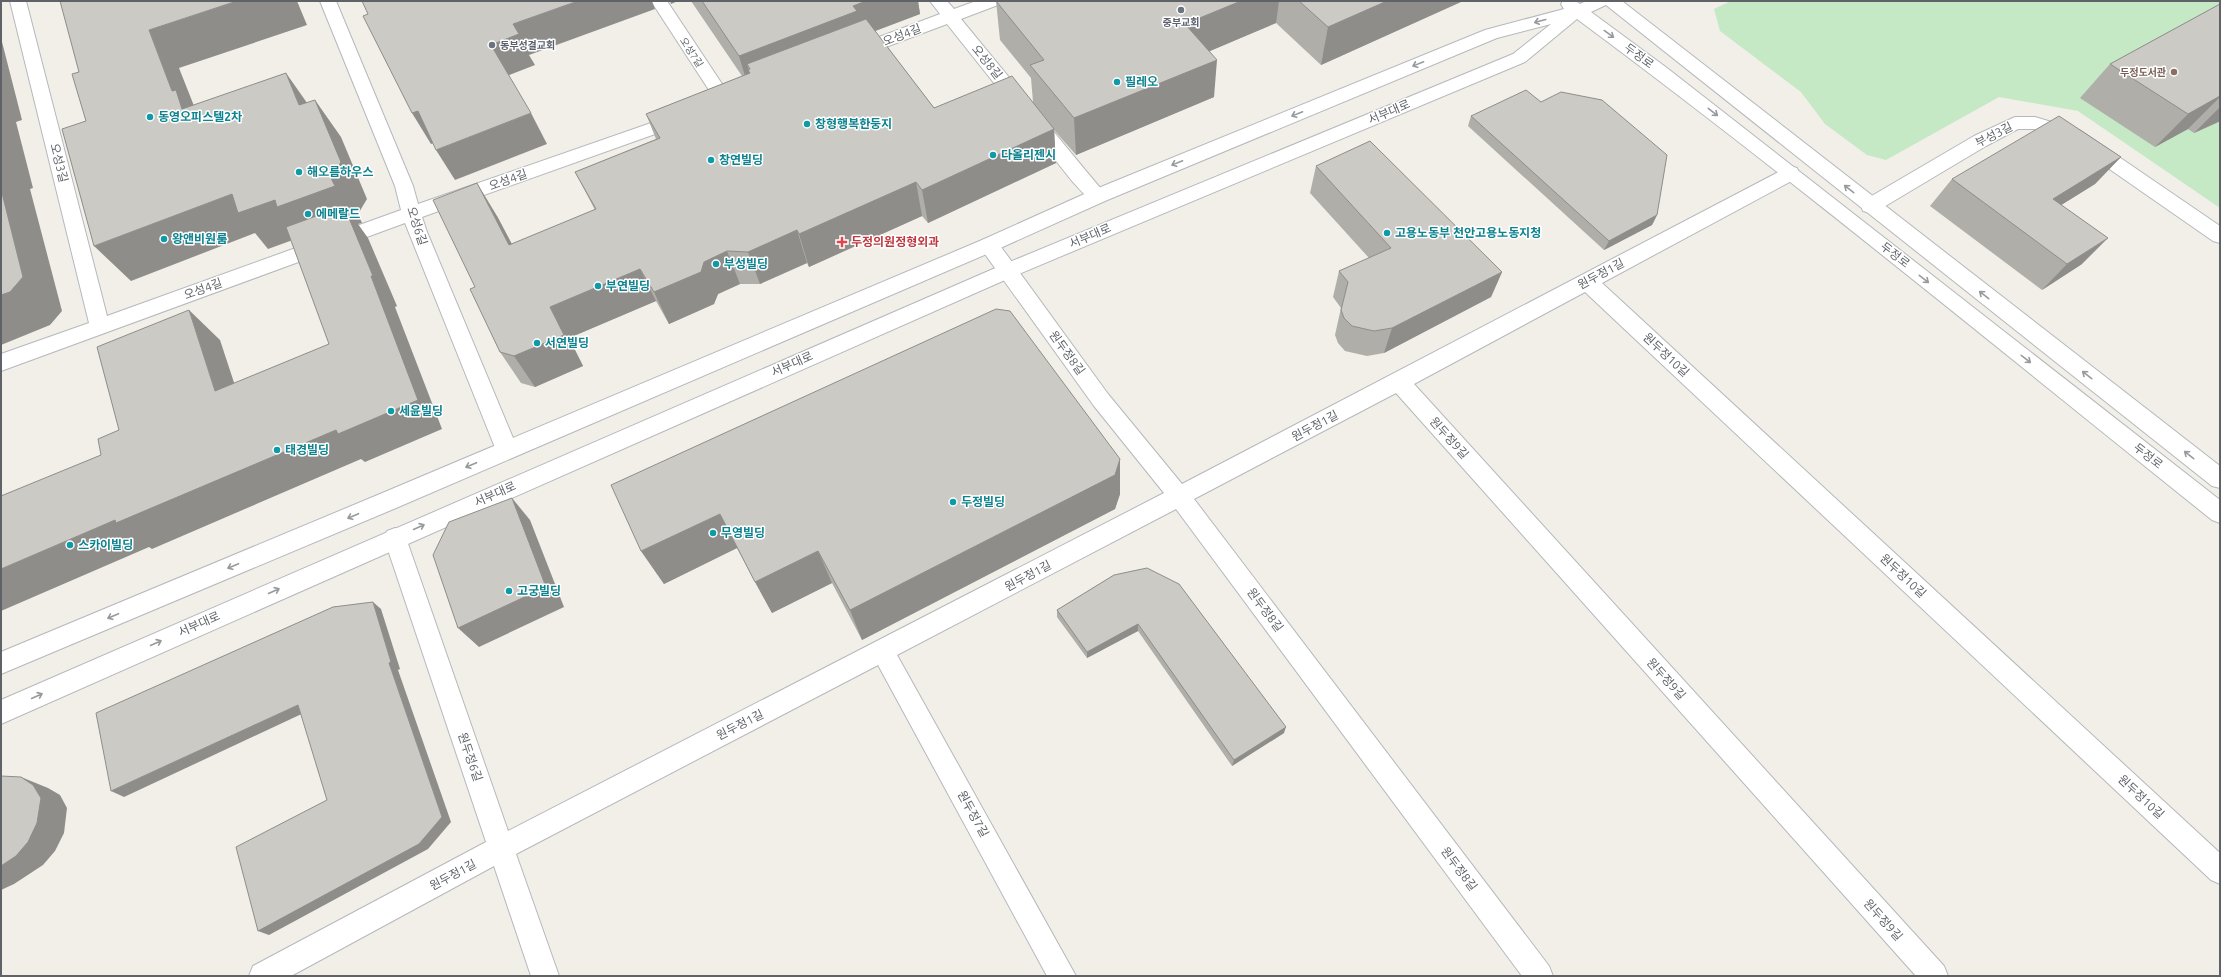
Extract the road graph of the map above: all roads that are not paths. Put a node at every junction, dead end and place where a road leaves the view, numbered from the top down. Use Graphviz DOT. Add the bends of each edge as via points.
graph roads {
  1 [pos="18,1"];
  2 [pos="328,1"];
  3 [pos="659,1"];
  4 [pos="938,1"];
  5 [pos="992,1"];
  6 [pos="1601,1"];
  7 [pos="1611,1"];
  8 [pos="1572,6"];
  9 [pos="950,16"];
  10 [pos="842,58"];
  11 [pos="718,105"];
  12 [pos="1790,172"];
  13 [pos="1098,196"];
  14 [pos="1870,206"];
  15 [pos="412,213"];
  16 [pos="2220,236"];
  17 [pos="990,245"];
  18 [pos="1007,271"];
  19 [pos="1587,281"];
  20 [pos="100,326"];
  21 [pos="1,363"];
  22 [pos="1399,382"];
  23 [pos="507,450"];
  24 [pos="2220,478"];
  25 [pos="1180,497"];
  26 [pos="2220,513"];
  27 [pos="395,538"];
  28 [pos="883,652"];
  29 [pos="1,663"];
  30 [pos="1,712"];
  31 [pos="502,848"];
  32 [pos="2220,870"];
  33 [pos="263,976"];
  34 [pos="545,976"];
  35 [pos="1062,976"];
  36 [pos="1538,976"];
  37 [pos="1934,976"];
  1 -- 20 [label="street, 오성3길"];
  2 -- 15 [label="street, 오성6길" via="404,186"];
  3 -- 11 [label="street, 오성7길"];
  4 -- 9 [label="street, 오성8길"];
  5 -- 9 [label="street, 오성4길"];
  6 -- 8 [label="street, 서부대로"];
  14 -- 7 [label="street, 두정로, one-way"];
  8 -- 12 [label="street, 두정로, one-way"];
  8 -- 13 [label="street, 서부대로, one-way" via="1491,34"];
  8 -- 18 [label="street, 서부대로" via="1519,58"];
  9 -- 10 [label="street, 오성4길"];
  9 -- 13 [label="street, 오성8길"];
  11 -- 15 [label="street, 오성4길"];
  12 -- 19 [label="street, 원두정1길"];
  12 -- 26 [label="street, 두정로, one-way"];
  13 -- 17 [label="street, 서부대로"];
  14 -- 16 [label="street, 부성3길" via="2015,123 2035,123 2075,136"];
  24 -- 14 [label="street, 두정로, one-way"];
  15 -- 20 [label="street, 오성4길"];
  15 -- 23 [label="street, 오성6길" via="417,232"];
  17 -- 18 [label="street, 원두정8길"];
  17 -- 23 [label="street, 서부대로"];
  18 -- 25 [label="street, 원두정8길" via="1101,400"];
  27 -- 18 [label="street, 서부대로, one-way"];
  19 -- 22 [label="street, 원두정1길"];
  19 -- 32 [label="street, 원두정10길"];
  20 -- 21 [label="street, 오성4길"];
  22 -- 25 [label="street, 원두정1길"];
  22 -- 37 [label="street, 원두정9길"];
  23 -- 29 [label="street, 서부대로, one-way"];
  25 -- 28 [label="street, 원두정1길"];
  25 -- 36 [label="street, 원두정8길"];
  30 -- 27 [label="street, 서부대로, one-way"];
  27 -- 31 [label="street, 원두정6길"];
  28 -- 31 [label="street, 원두정1길"];
  28 -- 35 [label="street, 원두정7길"];
  31 -- 33 [label="street, 원두정1길"];
  31 -- 34 [label="street, 원두정6길"];
}
